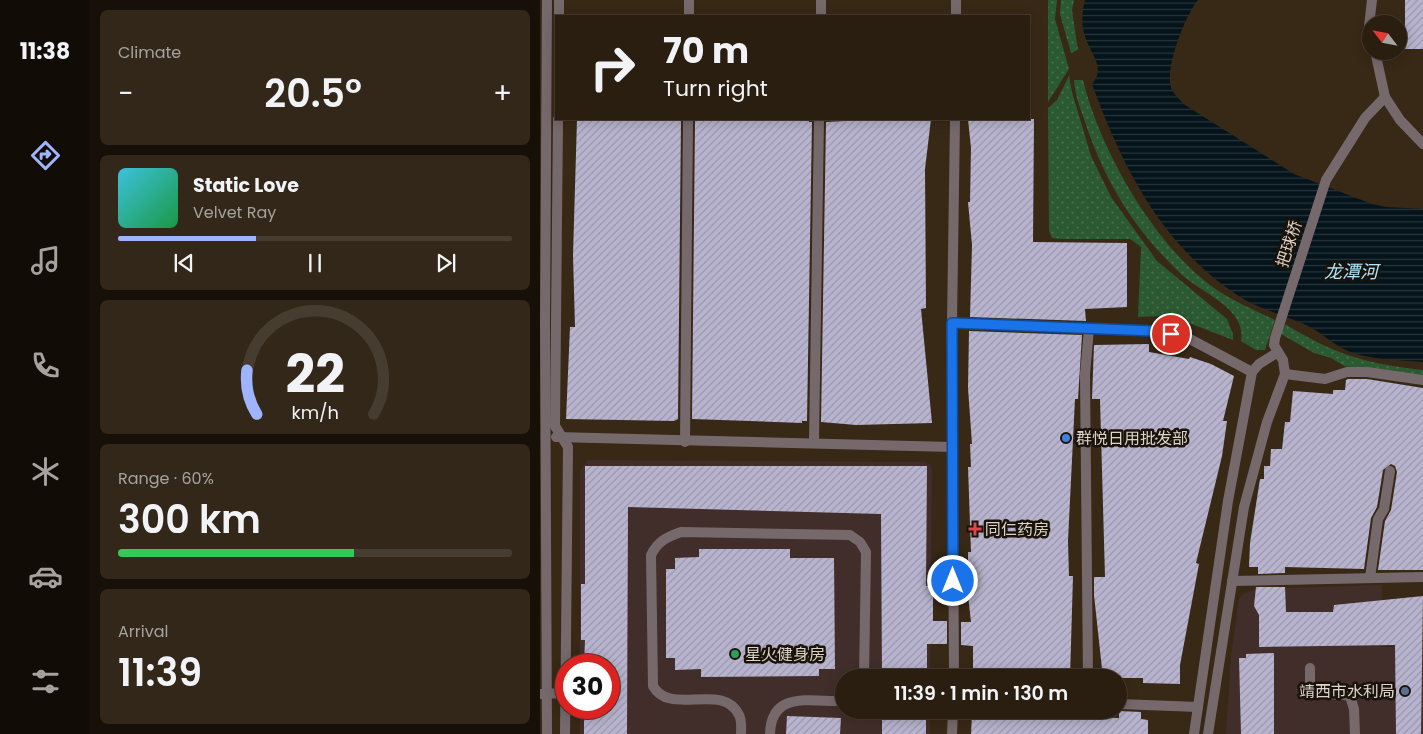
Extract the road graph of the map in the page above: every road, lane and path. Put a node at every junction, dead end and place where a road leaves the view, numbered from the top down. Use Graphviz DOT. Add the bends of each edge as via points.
graph roads {
  1 [pos="547,0"];
  2 [pos="559,0"];
  3 [pos="689,0"];
  4 [pos="821,0"];
  5 [pos="956,0"];
  6 [pos="1372,0"];
  7 [pos="558,15"];
  8 [pos="688,15"];
  9 [pos="821,15"];
  10 [pos="956,15"];
  11 [pos="1370,15"];
  12 [pos="1377,60"];
  13 [pos="1385,97"];
  14 [pos="558,120"];
  15 [pos="688,120"];
  16 [pos="819,120"];
  17 [pos="955,120"];
  18 [pos="1423,144"];
  19 [pos="547,323"];
  20 [pos="952,323"];
  21 [pos="1089,329"];
  22 [pos="1278,352"];
  23 [pos="1252,372"];
  24 [pos="1285,374"];
  25 [pos="1423,380"];
  26 [pos="561,437"];
  27 [pos="546,438"];
  28 [pos="685,442"];
  29 [pos="814,442"];
  30 [pos="952,446"];
  31 [pos="1390,471"];
  32 [pos="1423,577"];
  33 [pos="1370,578"];
  34 [pos="1232,581"];
  35 [pos="565,654"];
  36 [pos="1310,668"];
  37 [pos="864,669"];
  38 [pos="954,669"];
  39 [pos="1088,669"];
  40 [pos="544,694"];
  41 [pos="835,701"];
  42 [pos="1127,704"];
  43 [pos="1198,708"];
  44 [pos="565,719"];
  45 [pos="953,719"];
  46 [pos="547,734"];
  47 [pos="565,734"];
  48 [pos="741,734"];
  49 [pos="770,734"];
  50 [pos="952,734"];
  51 [pos="1194,734"];
  52 [pos="1208,734"];
  53 [pos="1355,734"];
  1 -- 19 [label="street"];
  2 -- 7 [label="street"];
  3 -- 8 [label="street"];
  4 -- 9 [label="street"];
  5 -- 10 [label="street"];
  6 -- 11 [label="street"];
  12 -- 13 [label="street"];
  13 -- 18 [label="street" via="1400,120"];
  13 -- 22 [label="street, 把球桥" via="1341,152 1326,180 1275,338"];
  14 -- 19 [label="street"];
  15 -- 28 [label="street"];
  16 -- 29 [label="street"];
  17 -- 20 [label="street"];
  19 -- 26 [label="street" via="556,426"];
  19 -- 27 [label="street"];
  20 -- 21 [label="street"];
  20 -- 30 [label="street"];
  21 -- 23 [label="street" via="1154,331 1186,338"];
  21 -- 39 [label="street" via="1085,374"];
  22 -- 23 [label="street"];
  22 -- 24 [label="street, 把球桥" via="1284,360"];
  23 -- 43 [label="street" via="1228,501"];
  24 -- 25 [label="street" via="1325,379 1347,372 1366,372"];
  24 -- 34 [label="street" via="1267,422 1244,507"];
  26 -- 27 [label="street"];
  26 -- 28 [label="street"];
  26 -- 35 [label="street" via="568,447"];
  27 -- 40 [label="street"];
  28 -- 29 [label="street"];
  29 -- 30 [label="street"];
  30 -- 38 [label="street"];
  31 -- 33 [label="street" via="1384,509 1378,519"];
  32 -- 33 [label="street"];
  33 -- 34 [label="street"];
  34 -- 52 [label="street"];
  36 -- 53 [label="street" via="1310,690 1316,694 1350,696"];
  37 -- 48 [label="street" via="866,552 850,535 681,532 666,537 656,545 651,555 653,686 667,699 724,701 740,716"];
  40 -- 46 [label="street"];
  41 -- 49 [label="street" via="785,703 775,710 770,720"];
  42 -- 43 [label="street"];
  43 -- 51 [label="street"];
  44 -- 47 [label="street"];
  45 -- 50 [label="street"];
}
